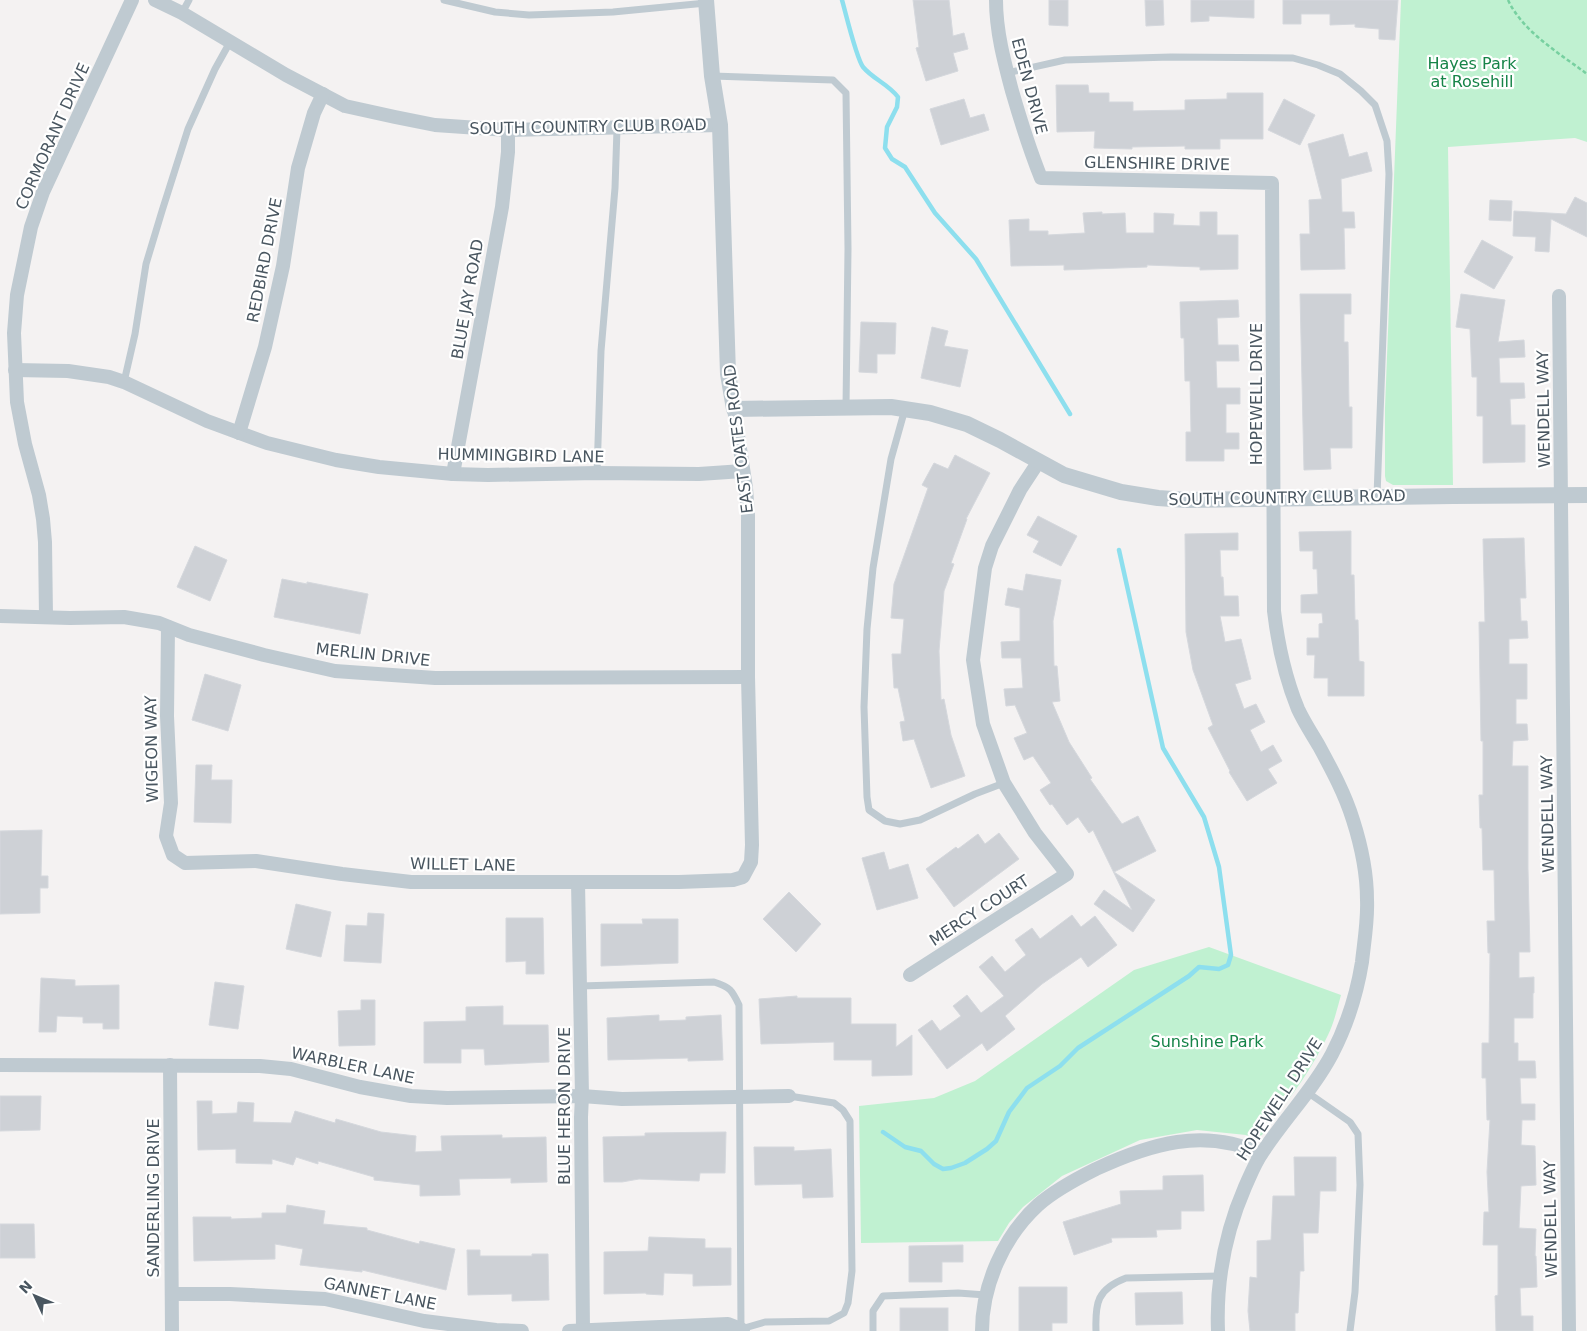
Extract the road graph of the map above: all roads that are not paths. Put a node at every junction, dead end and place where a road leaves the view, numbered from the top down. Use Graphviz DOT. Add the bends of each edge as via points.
graph roads {
  1 [pos="132,0"];
  2 [pos="154,0"];
  3 [pos="444,0"];
  4 [pos="996,0"];
  5 [pos="706,2"];
  6 [pos="186,6"];
  7 [pos="230,42"];
  8 [pos="1007,73"];
  9 [pos="712,76"];
  10 [pos="323,94"];
  11 [pos="720,125"];
  12 [pos="617,128"];
  13 [pos="508,130"];
  14 [pos="1041,178"];
  15 [pos="1272,183"];
  16 [pos="1559,296"];
  17 [pos="15,370"];
  18 [pos="124,382"];
  19 [pos="734,408"];
  20 [pos="846,408"];
  21 [pos="905,409"];
  22 [pos="239,432"];
  23 [pos="1039,461"];
  24 [pos="743,471"];
  25 [pos="597,473"];
  26 [pos="453,474"];
  27 [pos="1561,494"];
  28 [pos="1587,495"];
  29 [pos="1377,497"];
  30 [pos="1274,498"];
  31 [pos="0,616"];
  32 [pos="46,618"];
  33 [pos="168,627"];
  34 [pos="748,678"];
  35 [pos="1004,783"];
  36 [pos="185,863"];
  37 [pos="742,878"];
  38 [pos="578,882"];
  39 [pos="910,975"];
  40 [pos="580,986"];
  41 [pos="0,1065"];
  42 [pos="170,1065"];
  43 [pos="1307,1092"];
  44 [pos="582,1096"];
  45 [pos="740,1096"];
  46 [pos="789,1096"];
  47 [pos="1261,1154"];
  48 [pos="1219,1276"];
  49 [pos="172,1294"];
  50 [pos="986,1295"];
  51 [pos="742,1330"];
  52 [pos="172,1331"];
  53 [pos="522,1331"];
  54 [pos="569,1331"];
  55 [pos="583,1331"];
  56 [pos="873,1331"];
  57 [pos="982,1331"];
  58 [pos="1096,1331"];
  59 [pos="1218,1331"];
  60 [pos="1350,1331"];
  61 [pos="1569,1331"];
  1 -- 17 [label="street, CORMORANT DRIVE" via="43,192 17,295"];
  2 -- 6 [label="street, SOUTH COUNTRY CLUB ROAD"];
  3 -- 5 [label="lane" via="495,12 529,15 613,12"];
  4 -- 8 [label="street, EDEN DRIVE" via="996,21"];
  5 -- 9 [label="street, EAST OATES ROAD"];
  6 -- 7 [label="street, SOUTH COUNTRY CLUB ROAD"];
  7 -- 10 [label="street, SOUTH COUNTRY CLUB ROAD"];
  7 -- 18 [label="lane" via="188,129 162,211 146,264"];
  8 -- 14 [label="street, EDEN DRIVE" via="1026,140"];
  8 -- 29 [label="lane" via="1065,60 1293,58 1340,74 1361,91 1374,106 1388,141"];
  9 -- 11 [label="street, EAST OATES ROAD"];
  9 -- 20 [label="lane" via="833,80 846,94"];
  10 -- 13 [label="street, SOUTH COUNTRY CLUB ROAD" via="345,106 395,118 435,125"];
  10 -- 22 [label="street, REDBIRD DRIVE" via="298,168 283,266 265,347"];
  11 -- 12 [label="street, SOUTH COUNTRY CLUB ROAD"];
  11 -- 19 [label="street, EAST OATES ROAD" via="728,374"];
  12 -- 13 [label="street, SOUTH COUNTRY CLUB ROAD"];
  12 -- 25 [label="lane" via="601,351"];
  13 -- 26 [label="street, BLUE JAY ROAD" via="502,207"];
  14 -- 15 [label="street, GLENSHIRE DRIVE"];
  15 -- 30 [label="street, HOPEWELL DRIVE"];
  16 -- 27 [label="street, WENDELL WAY"];
  17 -- 18 [label="street, HUMMINGBIRD LANE" via="68,371"];
  17 -- 32 [label="street, CORMORANT DRIVE" via="19,418 43,519"];
  18 -- 22 [label="street, HUMMINGBIRD LANE" via="207,421"];
  19 -- 20 [label="street, SOUTH COUNTRY CLUB ROAD"];
  19 -- 24 [label="street, EAST OATES ROAD"];
  20 -- 21 [label="street, SOUTH COUNTRY CLUB ROAD"];
  21 -- 23 [label="street, SOUTH COUNTRY CLUB ROAD" via="967,424"];
  21 -- 35 [label="lane" via="891,459 866,629 864,707 869,810 885,821 900,824 920,820"];
  22 -- 26 [label="street, HUMMINGBIRD LANE" via="336,460"];
  23 -- 30 [label="street, SOUTH COUNTRY CLUB ROAD" via="1064,475 1096,485 1158,498"];
  23 -- 35 [label="street" via="1020,490 992,546 985,568 973,660 983,724"];
  24 -- 25 [label="street, HUMMINGBIRD LANE"];
  24 -- 34 [label="street, EAST OATES ROAD" via="748,515"];
  25 -- 26 [label="street, HUMMINGBIRD LANE"];
  27 -- 28 [label="street, SOUTH COUNTRY CLUB ROAD"];
  27 -- 29 [label="street, SOUTH COUNTRY CLUB ROAD"];
  27 -- 61 [label="street, WENDELL WAY"];
  29 -- 30 [label="street, SOUTH COUNTRY CLUB ROAD"];
  30 -- 43 [label="street, HOPEWELL DRIVE" via="1274,611 1278,645 1299,711 1336,778 1353,820 1368,901 1361,964 1352,1003 1331,1055"];
  31 -- 32 [label="street, MERLIN DRIVE"];
  32 -- 33 [label="street, MERLIN DRIVE" via="124,617"];
  33 -- 34 [label="street, MERLIN DRIVE" via="245,650 335,671 434,678"];
  33 -- 36 [label="street, WIGEON WAY" via="167,716 171,803 166,836 174,855"];
  34 -- 37 [label="street, EAST OATES ROAD" via="752,845 751,862"];
  35 -- 39 [label="street, MERCY COURT" via="1035,833 1066,874"];
  36 -- 38 [label="street, WILLET LANE" via="256,861 411,882"];
  37 -- 38 [label="street, WILLET LANE"];
  38 -- 40 [label="street, BLUE HERON DRIVE"];
  40 -- 44 [label="street, BLUE HERON DRIVE"];
  40 -- 45 [label="lane" via="714,982 727,986 739,1005"];
  41 -- 42 [label="street, WARBLER LANE"];
  42 -- 44 [label="street, WARBLER LANE" via="291,1069 411,1096"];
  42 -- 49 [label="street, SANDERLING DRIVE"];
  43 -- 47 [label="street, HOPEWELL DRIVE"];
  43 -- 60 [label="lane" via="1350,1122 1358,1134 1360,1185"];
  44 -- 45 [label="street, WARBLER LANE" via="622,1099"];
  44 -- 55 [label="street, BLUE HERON DRIVE"];
  45 -- 46 [label="street, WARBLER LANE"];
  45 -- 51 [label="lane"];
  46 -- 51 [label="lane" via="834,1103 844,1110 850,1121 852,1271 848,1303 844,1313 829,1321 764,1322"];
  47 -- 48 [label="street, HOPEWELL DRIVE" via="1234,1216"];
  47 -- 50 [label="street" via="1244,1146 1210,1140 1173,1142 1134,1153 1069,1183 1037,1206 1012,1236"];
  48 -- 58 [label="lane" via="1126,1278 1113,1282 1097,1300"];
  48 -- 59 [label="street, HOPEWELL DRIVE"];
  49 -- 52 [label="street, SANDERLING DRIVE"];
  49 -- 53 [label="street, GANNET LANE" via="325,1298 424,1321"];
  50 -- 56 [label="lane" via="884,1296 873,1311"];
  50 -- 57 [label="street"];
  51 -- 55 [label="street" via="728,1324"];
  54 -- 55 [label="street"];
}
